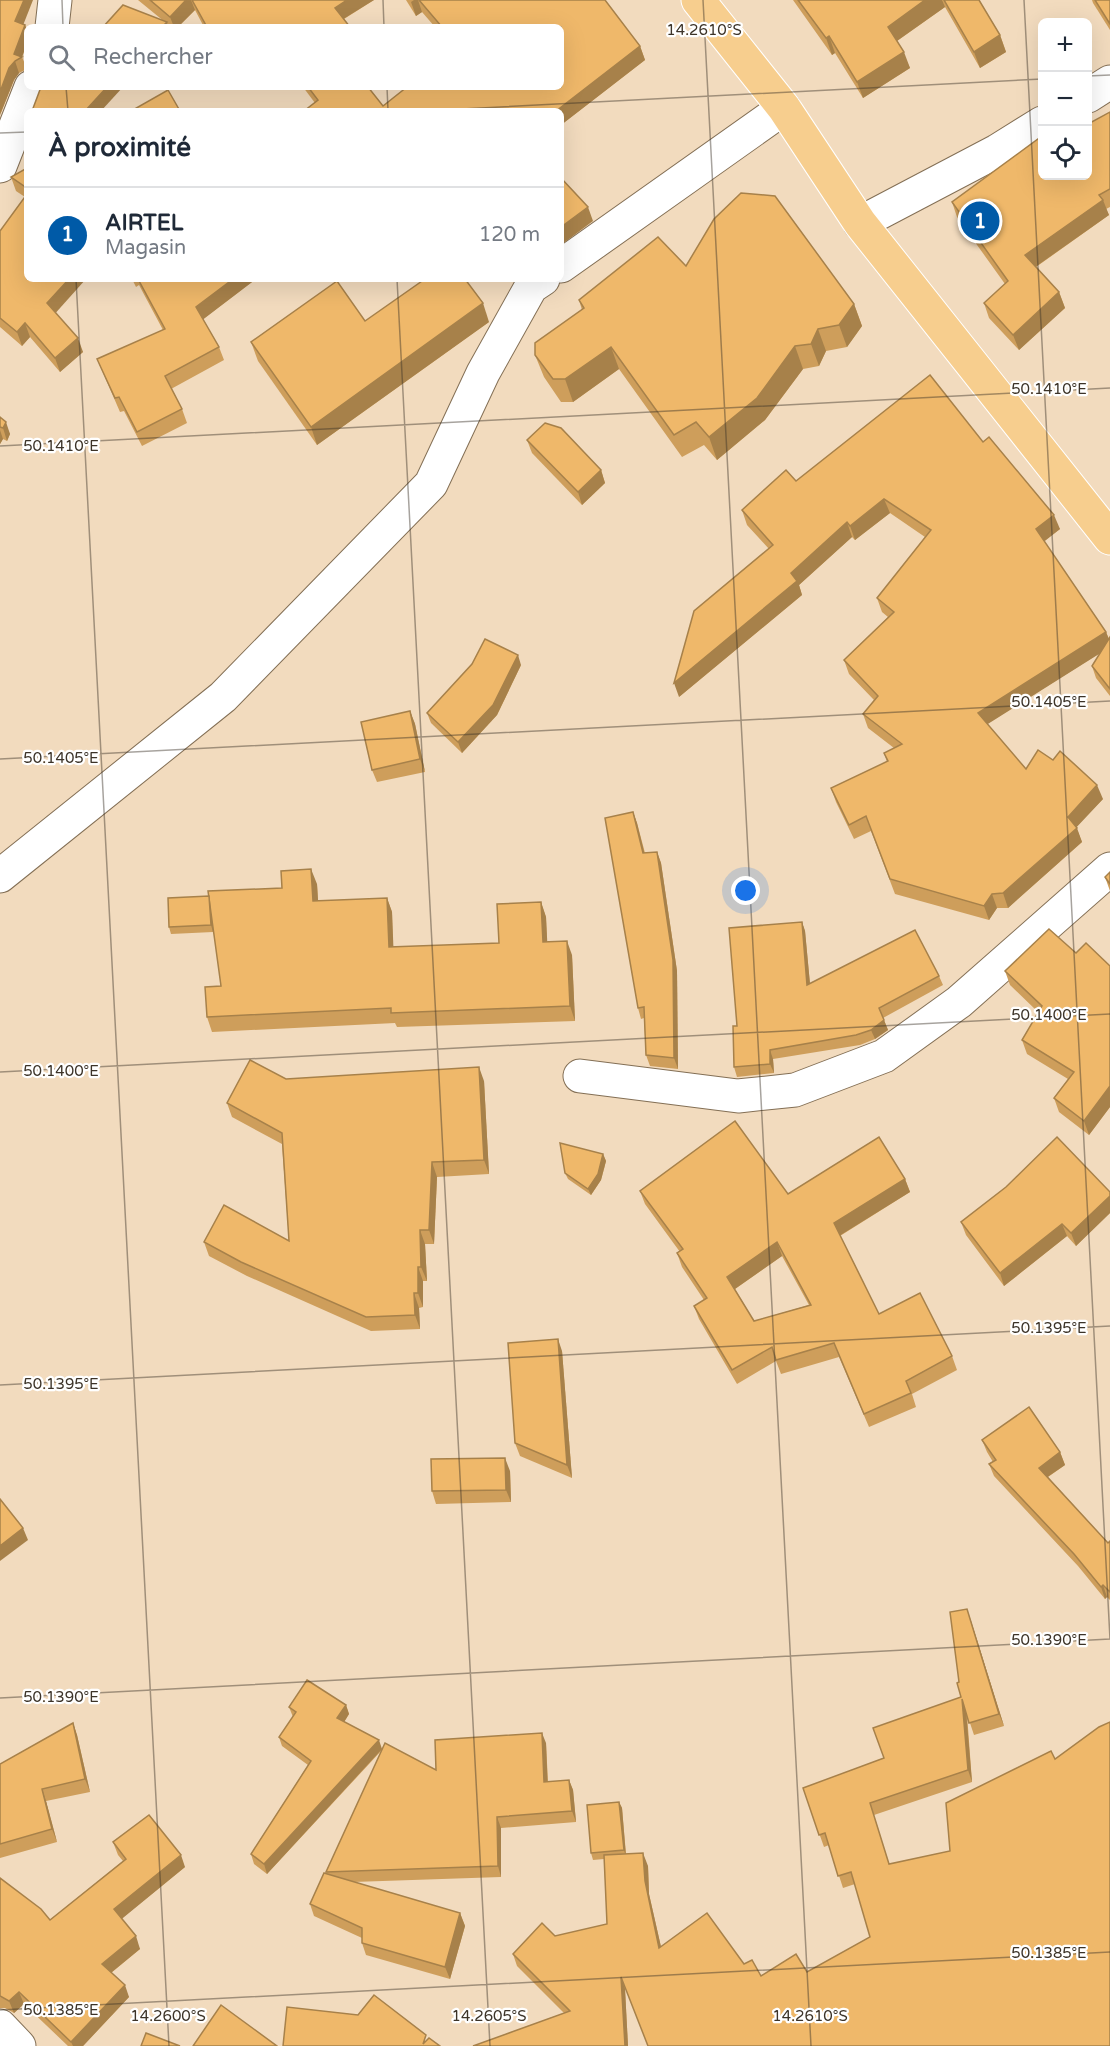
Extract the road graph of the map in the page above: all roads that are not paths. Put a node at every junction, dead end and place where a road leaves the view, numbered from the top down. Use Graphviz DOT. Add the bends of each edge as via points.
graph roads {
  1 [pos="55,0"];
  2 [pos="698,0"];
  3 [pos="52,24"];
  4 [pos="1110,82"];
  5 [pos="30,90"];
  6 [pos="1092,93"];
  7 [pos="784,108"];
  8 [pos="1038,125"];
  9 [pos="0,166"];
  10 [pos="860,223"];
  11 [pos="564,264"];
  12 [pos="538,282"];
  13 [pos="1110,538"];
  14 [pos="1110,869"];
  15 [pos="0,876"];
  16 [pos="580,1076"];
  17 [pos="0,2026"];
  18 [pos="19,2046"];
  1 -- 3 [label="street"];
  2 -- 7 [label="main road"];
  4 -- 6 [label="street"];
  5 -- 9 [label="street"];
  7 -- 10 [label="main road"];
  7 -- 11 [label="street"];
  8 -- 10 [label="street"];
  10 -- 13 [label="main road"];
  12 -- 15 [label="street" via="531,287 488,364 431,484 223,697"];
  14 -- 16 [label="street" via="959,1002 884,1056 795,1090 738,1096"];
  17 -- 18 [label="street"];
}
